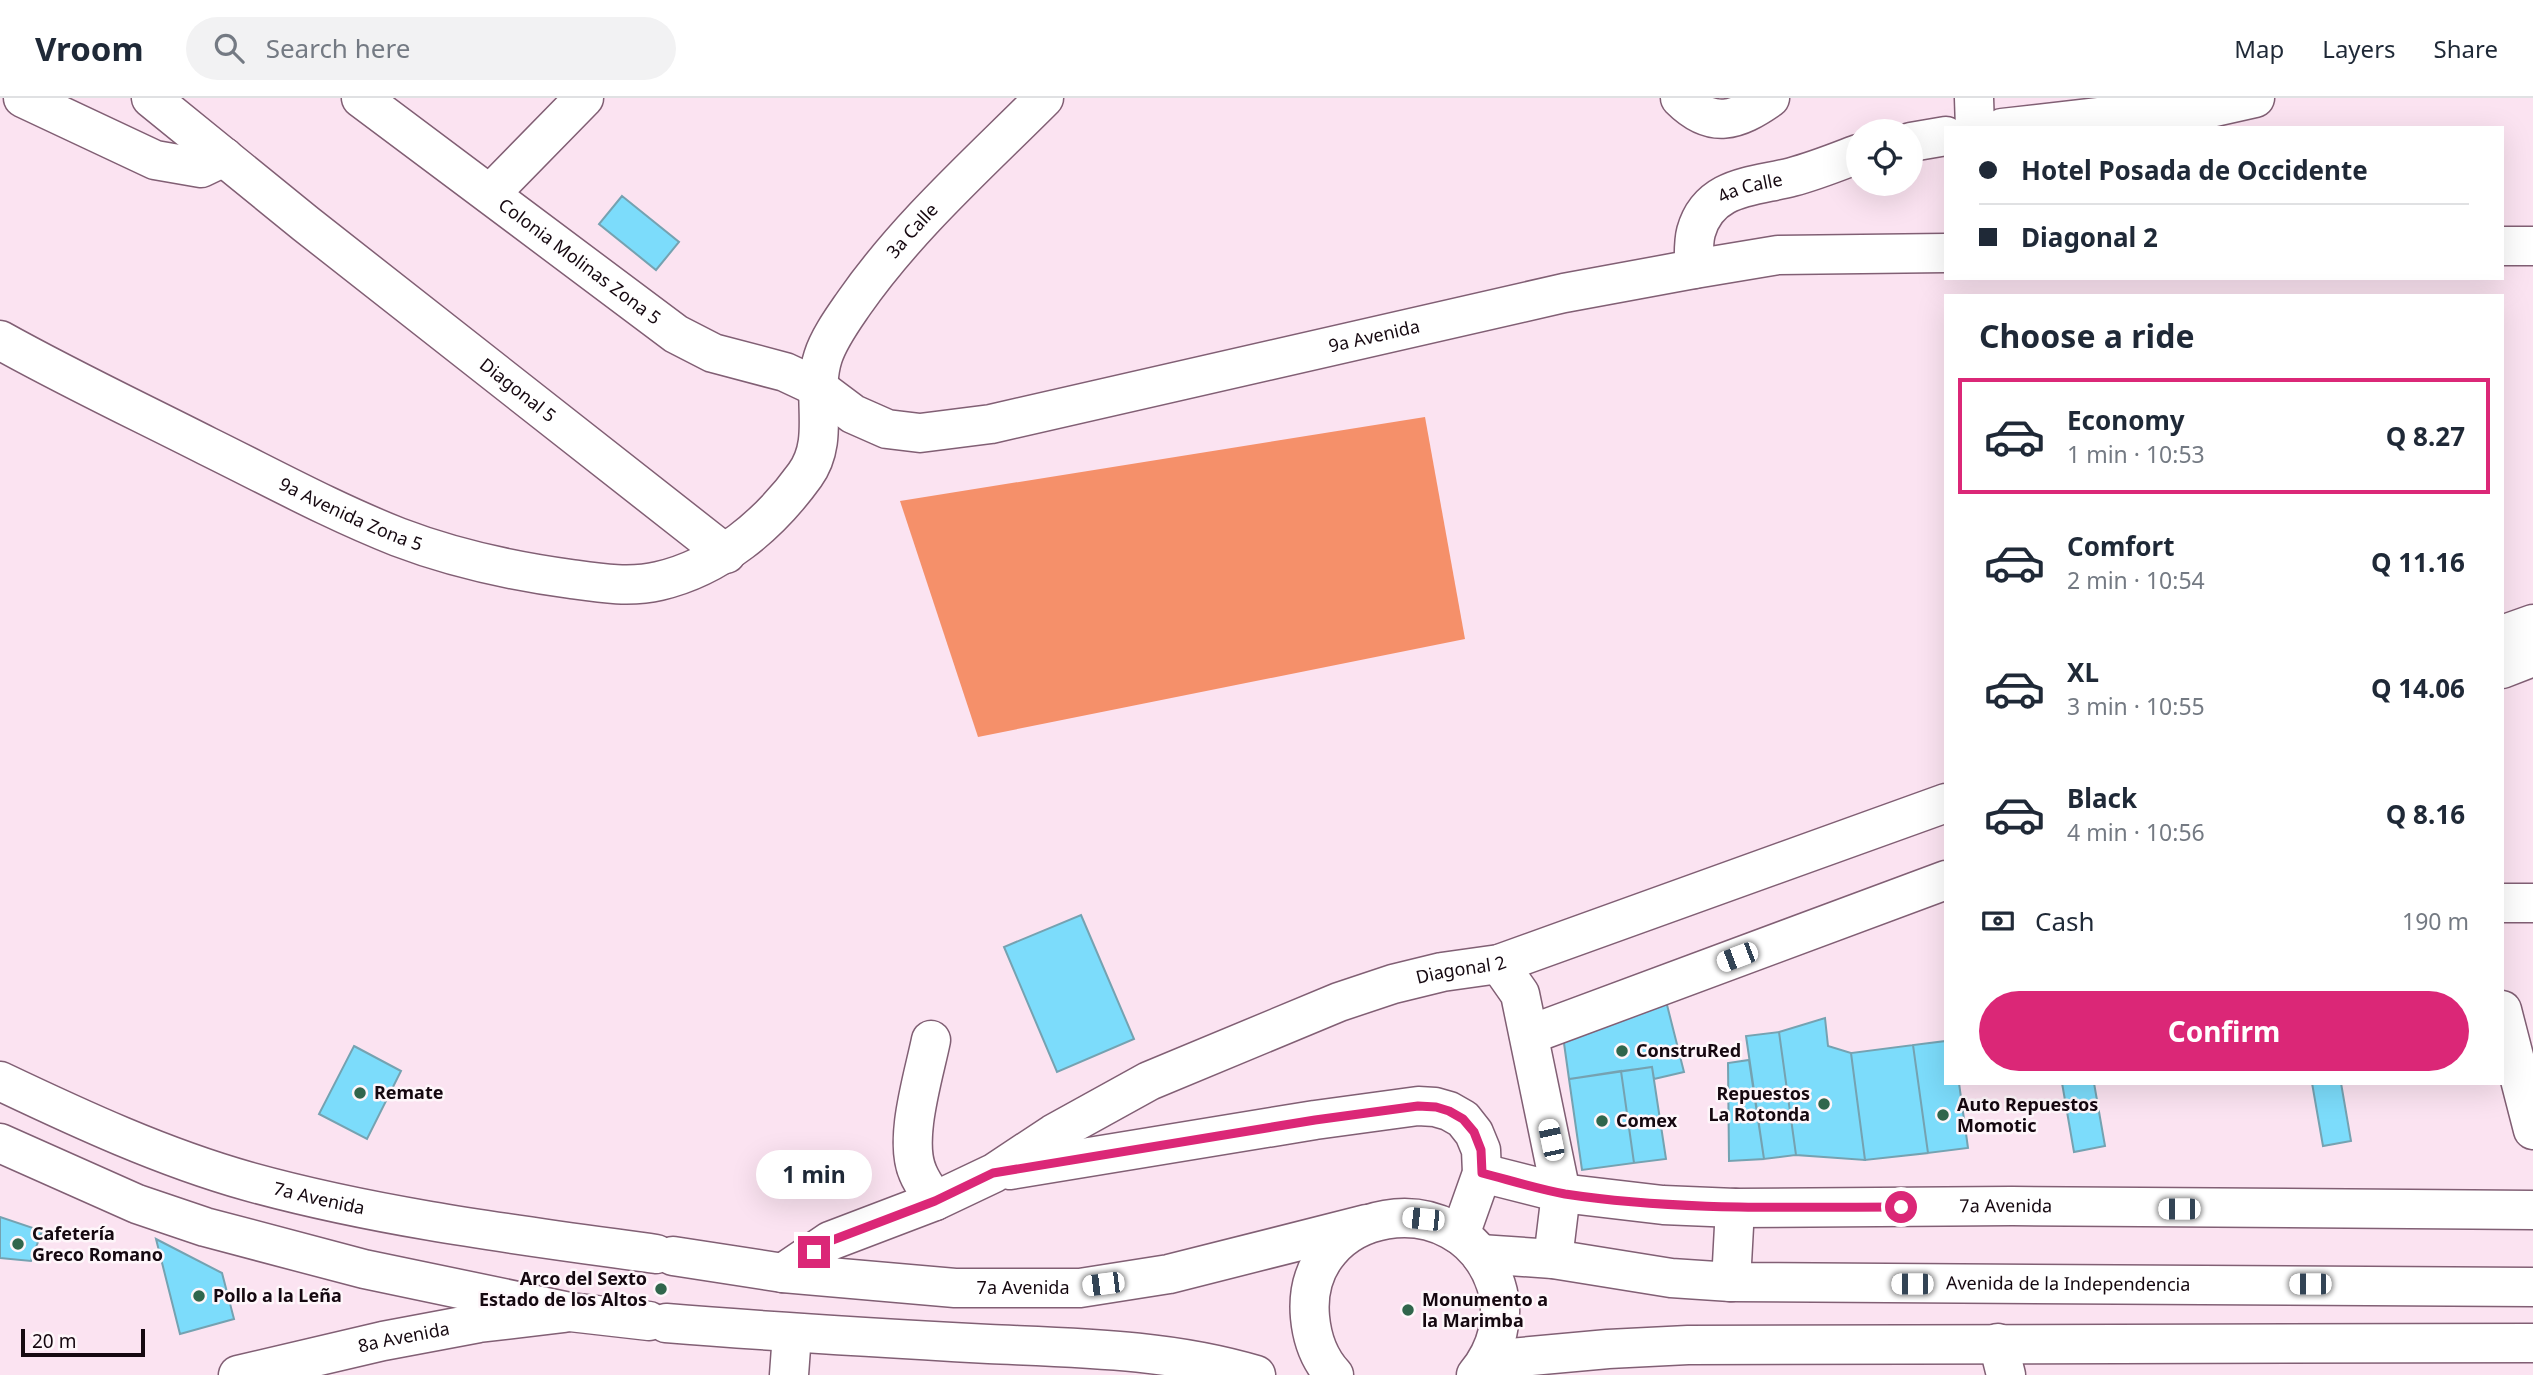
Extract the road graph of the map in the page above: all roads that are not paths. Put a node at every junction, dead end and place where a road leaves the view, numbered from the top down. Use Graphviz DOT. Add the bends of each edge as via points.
graph roads {
  1 [pos="23,98"];
  2 [pos="151,98"];
  3 [pos="361,98"];
  4 [pos="584,98"];
  5 [pos="1044,98"];
  6 [pos="1680,98"];
  7 [pos="1770,98"];
  8 [pos="1975,98"];
  9 [pos="2255,98"];
  10 [pos="2141,105"];
  11 [pos="1975,126"];
  12 [pos="2014,126"];
  13 [pos="1944,136"];
  14 [pos="1923,140"];
  15 [pos="224,157"];
  16 [pos="1846,158"];
  17 [pos="490,194"];
  18 [pos="2504,246"];
  19 [pos="2533,246"];
  20 [pos="1944,253"];
  21 [pos="1694,270"];
  22 [pos="0,341"];
  23 [pos="817,387"];
  24 [pos="726,554"];
  25 [pos="2533,624"];
  26 [pos="2504,634"];
  27 [pos="2533,657"];
  28 [pos="2504,668"];
  29 [pos="1944,804"];
  30 [pos="1944,881"];
  31 [pos="2504,903"];
  32 [pos="2533,903"];
  33 [pos="1499,964"];
  34 [pos="2504,1018"];
  35 [pos="1529,1035"];
  36 [pos="931,1040"];
  37 [pos="0,1081"];
  38 [pos="2533,1130"];
  39 [pos="0,1143"];
  40 [pos="993,1173"];
  41 [pos="1482,1173"];
  42 [pos="1562,1193"];
  43 [pos="935,1201"];
  44 [pos="1735,1208"];
  45 [pos="2533,1210"];
  46 [pos="1367,1224"];
  47 [pos="1470,1244"];
  48 [pos="1553,1259"];
  49 [pos="783,1273"];
  50 [pos="1731,1282"];
  51 [pos="2533,1287"];
  52 [pos="570,1312"];
  53 [pos="792,1334"];
  54 [pos="2533,1343"];
  55 [pos="2002,1359"];
  56 [pos="1610,1362"];
  57 [pos="1541,1365"];
  58 [pos="1480,1371"];
  59 [pos="238,1375"];
  60 [pos="789,1375"];
  61 [pos="1256,1375"];
  62 [pos="1334,1375"];
  1 -- 15 [label="street" via="155,160 201,168"];
  2 -- 15 [label="street, Diagonal 5"];
  3 -- 17 [label="street, Colonia Molinas Zona 5"];
  4 -- 17 [label="street"];
  5 -- 23 [label="street, 3a Calle" via="911,232 868,283 823,355"];
  6 -- 7 [label="street" via="1702,115 1719,119 1736,118"];
  8 -- 11 [label="street"];
  9 -- 10 [label="street" via="2206,109"];
  10 -- 12 [label="street"];
  13 -- 14 [label="street"];
  15 -- 24 [label="street, Diagonal 5"];
  16 -- 21 [label="street, 4a Calle" via="1793,177 1743,186 1720,198 1702,216"];
  17 -- 23 [label="street, Colonia Molinas Zona 5" via="676,334 713,354 785,372"];
  18 -- 19 [label="street"];
  20 -- 21 [label="street, 9a Avenida" via="1778,256"];
  21 -- 23 [label="street, 9a Avenida" via="1564,293 991,424 920,433 887,429 853,414"];
  22 -- 24 [label="street, 9a Avenida Zona 5" via="322,504 399,537 476,562 614,585 655,582 692,572"];
  23 -- 24 [label="street" via="820,434 815,457 776,509"];
  25 -- 26 [label="street"];
  27 -- 28 [label="street"];
  29 -- 33 [label="street, Diagonal 2"];
  30 -- 35 [label="street"];
  31 -- 32 [label="street"];
  33 -- 35 [label="street" via="1520,994"];
  33 -- 40 [label="street, Diagonal 2" via="1442,972 1339,1002 1149,1081"];
  34 -- 38 [label="street"];
  35 -- 42 [label="street"];
  36 -- 43 [label="street" via="912,1135 917,1172"];
  37 -- 49 [label="street, 7a Avenida" via="134,1140 248,1181 435,1221"];
  39 -- 52 [label="street" via="137,1204 205,1227 364,1269"];
  40 -- 41 [label="street, Diagonal 2" via="1418,1106 1436,1107 1463,1119 1481,1150"];
  40 -- 43 [label="street, Diagonal 2"];
  41 -- 42 [label="street, 7a Avenida"];
  41 -- 47 [label="street, Diagonal 2"];
  42 -- 44 [label="street, 7a Avenida"];
  42 -- 48 [label="street"];
  43 -- 49 [label="street, Diagonal 2" via="830,1241"];
  44 -- 45 [label="street, 7a Avenida"];
  44 -- 50 [label="street"];
  46 -- 47 [label="street, 7a Avenida" via="1394,1217 1423,1219 1437,1222"];
  46 -- 49 [label="street, 7a Avenida" via="1169,1274 1080,1287 955,1288"];
  46 -- 62 [label="street" via="1332,1249 1312,1287 1311,1329 1317,1349"];
  47 -- 48 [label="street, Avenida de la Independencia"];
  47 -- 58 [label="street" via="1493,1277 1500,1302 1499,1329"];
  48 -- 50 [label="street, Avenida de la Independencia" via="1671,1278"];
  50 -- 51 [label="street, Avenida de la Independencia"];
  52 -- 53 [label="street"];
  52 -- 59 [label="street, 8a Avenida" via="383,1341"];
  53 -- 60 [label="street"];
  53 -- 61 [label="street" via="1117,1350 1220,1364"];
  54 -- 55 [label="street"];
  55 -- 56 [label="street" via="1688,1345"];
  56 -- 57 [label="street"];
  57 -- 58 [label="street"];
}
